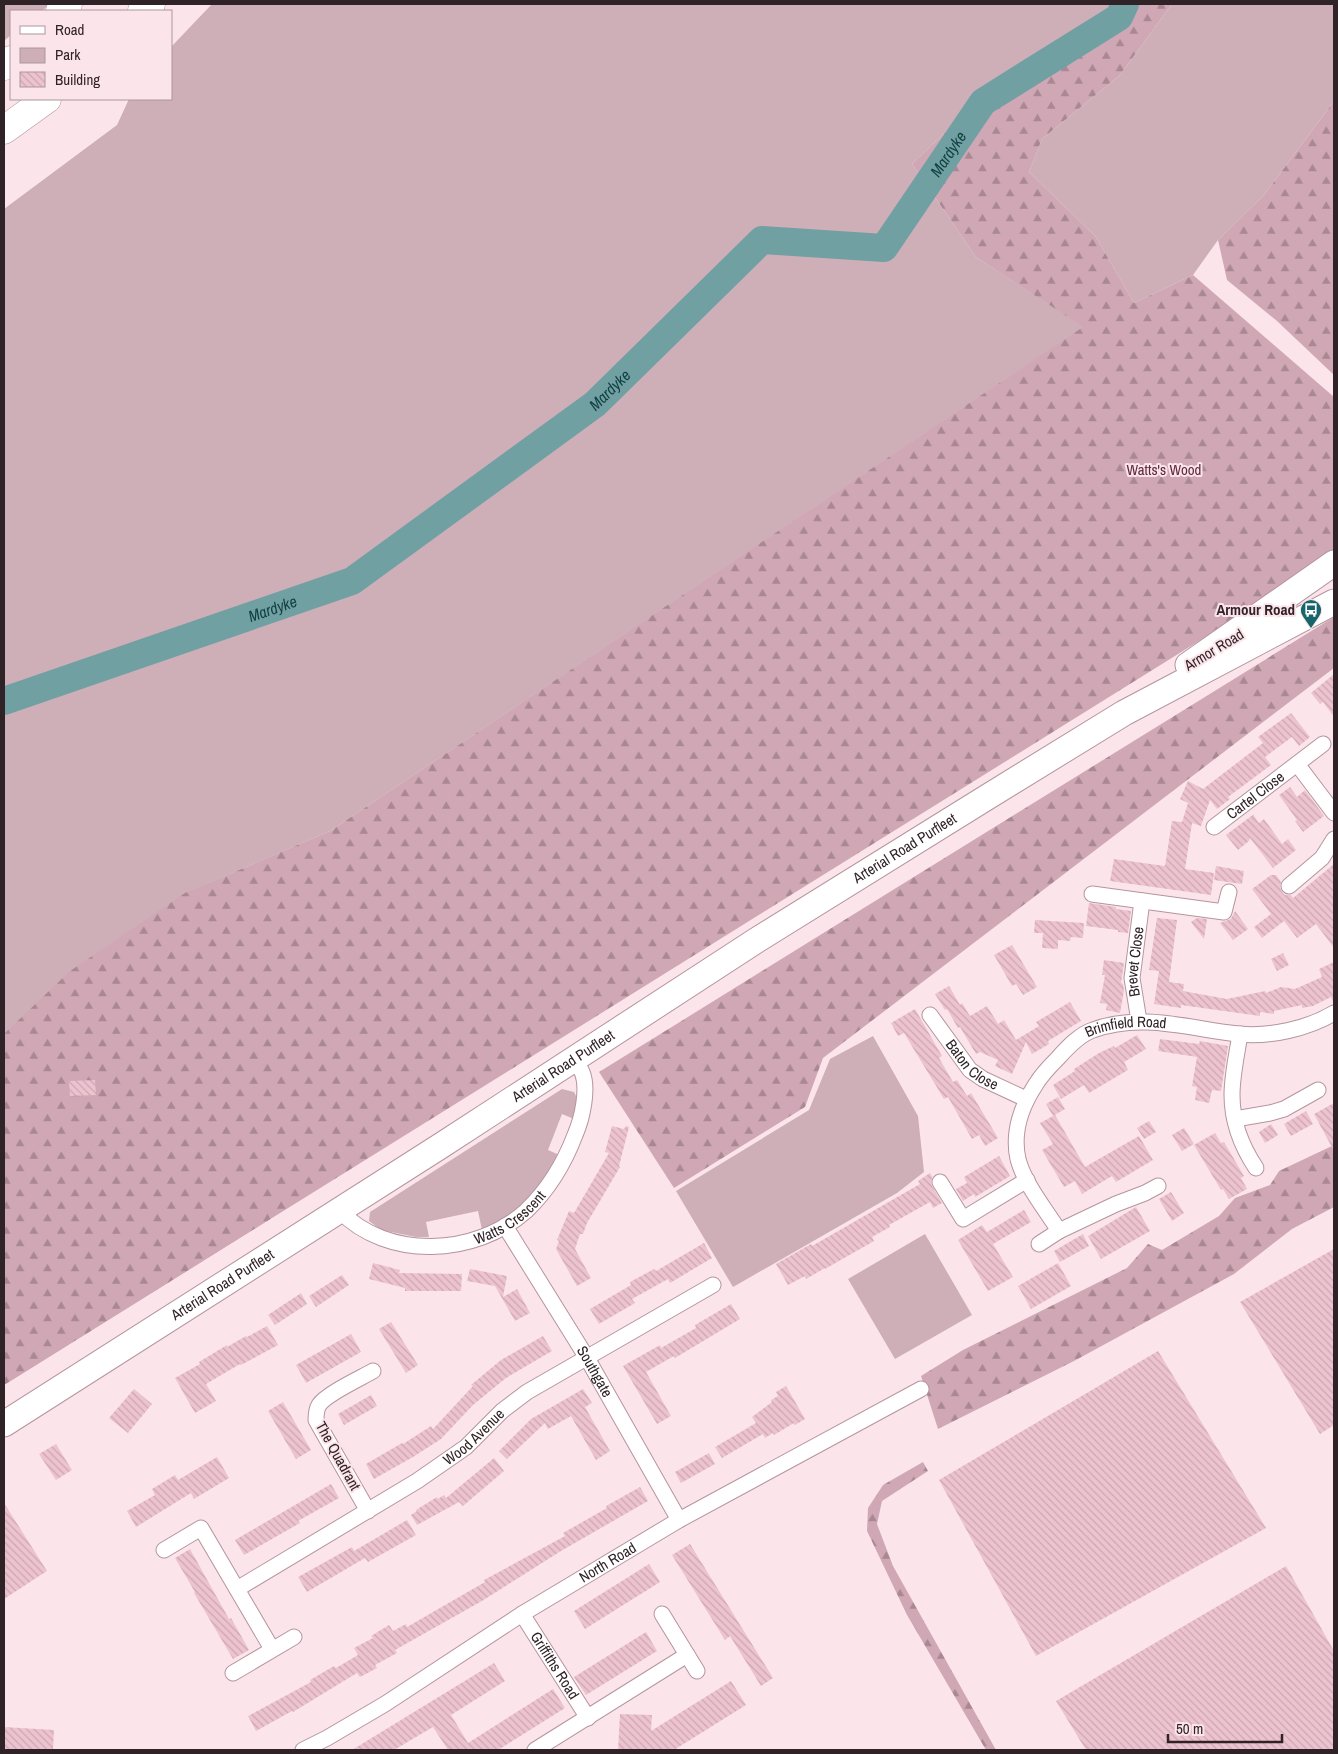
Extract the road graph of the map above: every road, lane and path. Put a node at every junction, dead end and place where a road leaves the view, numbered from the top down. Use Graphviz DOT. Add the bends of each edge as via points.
graph roads {
  1 [pos="45,100"];
  2 [pos="4,130"];
  3 [pos="1334,563"];
  4 [pos="1334,578"];
  5 [pos="1334,602"];
  6 [pos="1171,676"];
  7 [pos="1124,713"];
  8 [pos="1323,744"];
  9 [pos="1297,764"];
  10 [pos="1334,813"];
  11 [pos="1214,827"];
  12 [pos="1334,839"];
  13 [pos="1290,886"];
  14 [pos="1229,892"];
  15 [pos="1092,894"];
  16 [pos="1142,901"];
  17 [pos="1334,1013"];
  18 [pos="930,1015"];
  19 [pos="1139,1021"];
  20 [pos="1240,1034"];
  21 [pos="574,1059"];
  22 [pos="1318,1090"];
  23 [pos="1026,1100"];
  24 [pos="1235,1119"];
  25 [pos="1256,1168"];
  26 [pos="1027,1180"];
  27 [pos="940,1182"];
  28 [pos="1158,1186"];
  29 [pos="339,1210"];
  30 [pos="505,1226"];
  31 [pos="1059,1231"];
  32 [pos="1038,1244"];
  33 [pos="713,1285"];
  34 [pos="587,1358"];
  35 [pos="373,1371"];
  36 [pos="921,1389"];
  37 [pos="4,1424"];
  38 [pos="368,1511"];
  39 [pos="679,1520"];
  40 [pos="164,1550"];
  41 [pos="237,1589"];
  42 [pos="522,1614"];
  43 [pos="662,1614"];
  44 [pos="294,1637"];
  45 [pos="272,1650"];
  46 [pos="687,1656"];
  47 [pos="697,1671"];
  48 [pos="233,1673"];
  49 [pos="588,1718"];
  50 [pos="303,1750"];
  51 [pos="535,1750"];
  1 -- 2 [label="highway"];
  3 -- 6 [label="main road, Arterial Road Purfleet"];
  4 -- 6 [label="street, Armor Road"];
  5 -- 7 [label="main road, Arterial Road Purfleet"];
  6 -- 7 [label="main road, Arterial Road Purfleet"];
  7 -- 21 [label="main road, Arterial Road Purfleet" via="757,940"];
  8 -- 9 [label="street, Cartel Close"];
  9 -- 10 [label="street, Cartel Close"];
  9 -- 11 [label="street, Cartel Close"];
  12 -- 13 [label="street" via="1322,858"];
  14 -- 16 [label="street" via="1224,912"];
  15 -- 16 [label="street"];
  16 -- 19 [label="street, Brevet Close" via="1132,978"];
  17 -- 20 [label="street, Brimfield Road" via="1308,1026"];
  18 -- 23 [label="street, Baton Close" via="970,1070"];
  19 -- 20 [label="street, Brimfield Road"];
  19 -- 23 [label="street, Brimfield Road" via="1092,1030 1069,1047 1041,1076"];
  20 -- 24 [label="street" via="1232,1096"];
  21 -- 29 [label="main road, Arterial Road Purfleet"];
  21 -- 30 [label="street, Watts Crescent" via="582,1072 583,1110 569,1151 542,1194"];
  22 -- 24 [label="street" via="1284,1109"];
  23 -- 26 [label="street, Brimfield Road" via="1016,1129 1018,1158"];
  24 -- 25 [label="street" via="1247,1154"];
  26 -- 27 [label="street" via="963,1219"];
  26 -- 31 [label="street, Brimfield Road"];
  28 -- 31 [label="street"];
  29 -- 30 [label="street, Watts Crescent" via="366,1232 417,1246 438,1247 473,1240"];
  29 -- 37 [label="main road, Arterial Road Purfleet"];
  30 -- 34 [label="street, Southgate"];
  31 -- 32 [label="street"];
  33 -- 34 [label="street, Wood Avenue"];
  34 -- 38 [label="street, Wood Avenue" via="527,1392 502,1411 466,1447"];
  34 -- 39 [label="street, Southgate"];
  35 -- 38 [label="street, The Quadrant" via="327,1398 316,1411 316,1420"];
  36 -- 39 [label="street, North Road"];
  38 -- 41 [label="street, Wood Avenue"];
  39 -- 42 [label="street, North Road"];
  40 -- 41 [label="street" via="201,1528"];
  41 -- 45 [label="street"];
  42 -- 49 [label="street, Griffiths Road"];
  42 -- 50 [label="street, North Road" via="385,1704"];
  43 -- 46 [label="street"];
  44 -- 45 [label="street"];
  45 -- 48 [label="street"];
  46 -- 47 [label="street"];
  46 -- 49 [label="street"];
  49 -- 51 [label="street"];
}
